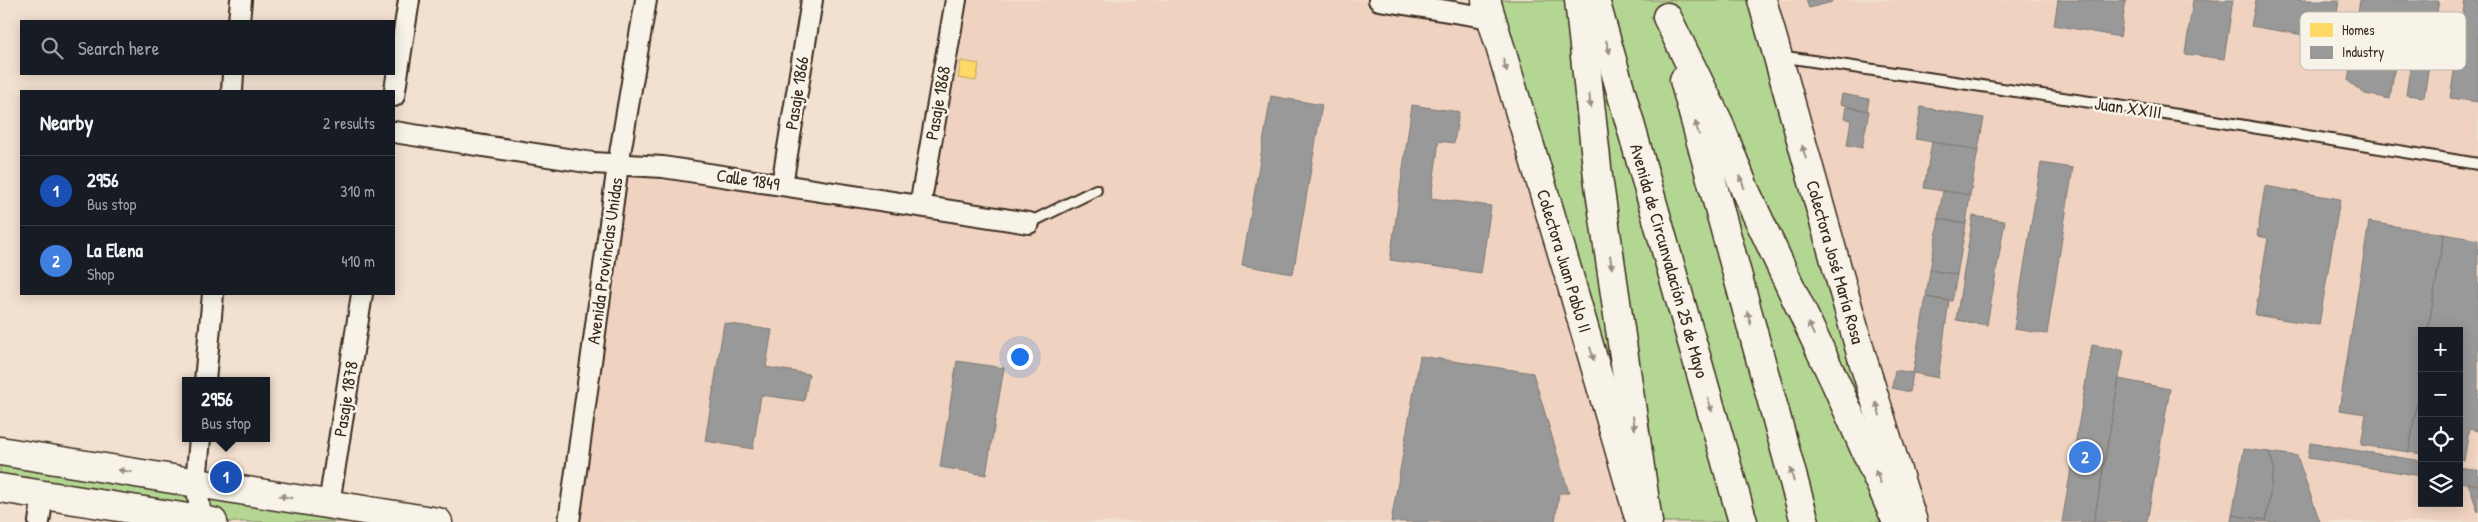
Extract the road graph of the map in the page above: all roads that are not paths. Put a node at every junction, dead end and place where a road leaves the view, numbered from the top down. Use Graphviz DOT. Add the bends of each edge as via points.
graph roads {
  1 [pos="241,0"];
  2 [pos="409,0"];
  3 [pos="646,0"];
  4 [pos="812,0"];
  5 [pos="956,0"];
  6 [pos="1379,0"];
  7 [pos="1579,0"];
  8 [pos="1595,0"];
  9 [pos="1762,0"];
  10 [pos="1664,8"];
  11 [pos="1488,9"];
  12 [pos="239,20"];
  13 [pos="1778,56"];
  14 [pos="233,75"];
  15 [pos="232,90"];
  16 [pos="395,90"];
  17 [pos="395,132"];
  18 [pos="2478,164"];
  19 [pos="618,165"];
  20 [pos="782,185"];
  21 [pos="1096,190"];
  22 [pos="920,206"];
  23 [pos="1029,223"];
  24 [pos="213,295"];
  25 [pos="362,295"];
  26 [pos="205,377"];
  27 [pos="200,442"];
  28 [pos="0,451"];
  29 [pos="196,483"];
  30 [pos="0,488"];
  31 [pos="43,495"];
  32 [pos="329,504"];
  33 [pos="205,521"];
  34 [pos="39,522"];
  35 [pos="438,522"];
  36 [pos="569,522"];
  37 [pos="1640,522"];
  38 [pos="1648,522"];
  39 [pos="1743,522"];
  40 [pos="1805,522"];
  41 [pos="1897,522"];
  42 [pos="1913,522"];
  1 -- 12 [label="street"];
  2 -- 16 [label="street"];
  3 -- 19 [label="street, Avenida Provincias Unidas"];
  4 -- 20 [label="street, Pasaje 1866"];
  5 -- 22 [label="street, Pasaje 1868"];
  6 -- 11 [label="street"];
  7 -- 38 [label="main road, one-way" via="1598,177"];
  8 -- 39 [label="main road, Avenida de Circunvalación 25 de Mayo, one-way"];
  9 -- 13 [label="main road, Colectora José María Rosa"];
  40 -- 10 [label="main road, one-way"];
  41 -- 10 [label="main road, one-way" via="1746,190 1718,121"];
  11 -- 37 [label="main road, Colectora Juan Pablo II, one-way"];
  13 -- 18 [label="lane, Juan XXIII"];
  42 -- 13 [label="main road, Colectora José María Rosa, one-way" via="1859,348"];
  14 -- 15 [label="street"];
  17 -- 19 [label="street, Calle 1849"];
  19 -- 20 [label="street, Calle 1849" via="663,167"];
  19 -- 36 [label="street, Avenida Provincias Unidas"];
  20 -- 22 [label="street, Calle 1849"];
  21 -- 23 [label="lane, Calle 1849"];
  22 -- 23 [label="street, Calle 1849"];
  24 -- 26 [label="street"];
  25 -- 32 [label="street, Pasaje 1878"];
  27 -- 29 [label="street"];
  29 -- 28 [label="main road, one-way"];
  32 -- 29 [label="main road, one-way"];
  29 -- 33 [label="street"];
  30 -- 31 [label="main road"];
  31 -- 33 [label="main road"];
  31 -- 34 [label="street"];
  32 -- 35 [label="main road"];
}
